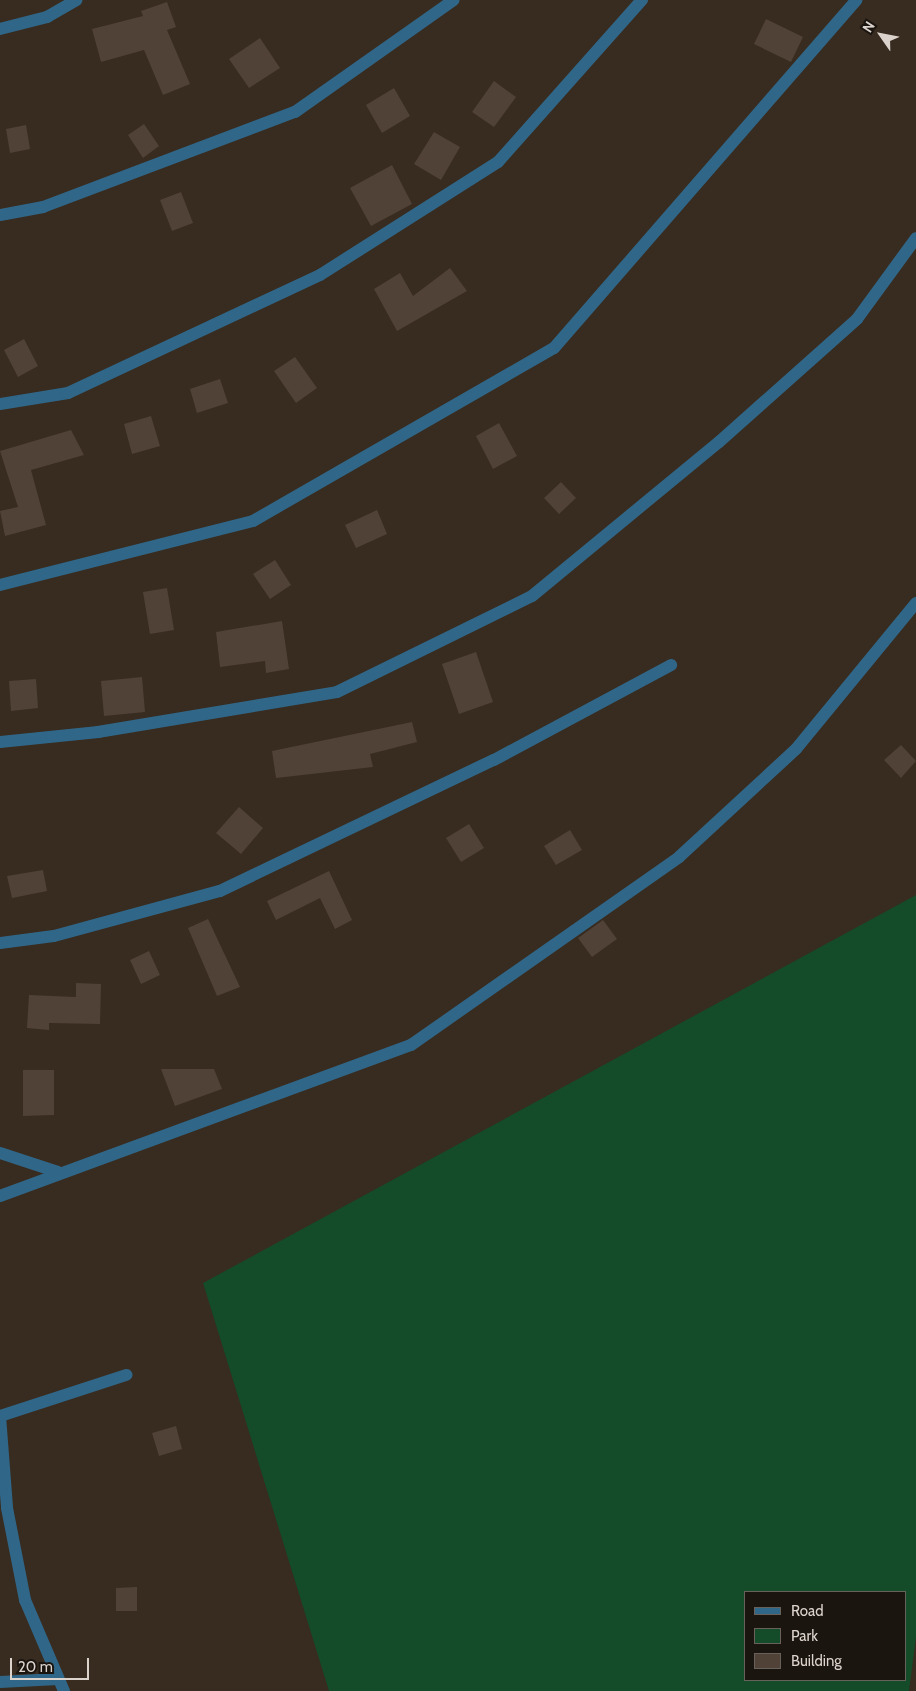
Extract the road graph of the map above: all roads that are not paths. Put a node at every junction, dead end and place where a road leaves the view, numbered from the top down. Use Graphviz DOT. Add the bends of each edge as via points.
graph roads {
  1 [pos="77,0"];
  2 [pos="454,0"];
  3 [pos="642,0"];
  4 [pos="856,0"];
  5 [pos="0,29"];
  6 [pos="0,215"];
  7 [pos="916,238"];
  8 [pos="0,404"];
  9 [pos="0,585"];
  10 [pos="916,603"];
  11 [pos="671,665"];
  12 [pos="0,742"];
  13 [pos="0,943"];
  14 [pos="0,1153"];
  15 [pos="58,1172"];
  16 [pos="0,1196"];
  17 [pos="126,1375"];
  18 [pos="0,1416"];
  19 [pos="3,1508"];
  20 [pos="58,1679"];
  21 [pos="0,1682"];
  22 [pos="64,1691"];
  1 -- 5 [label="street" via="47,17"];
  2 -- 6 [label="street" via="295,112 43,207"];
  3 -- 8 [label="street" via="498,162 320,275 68,393"];
  4 -- 9 [label="street" via="554,348 253,521"];
  7 -- 12 [label="street" via="857,319 719,442 532,596 337,692 98,732"];
  10 -- 15 [label="street" via="796,749 679,857 411,1045"];
  11 -- 13 [label="street" via="494,760 220,891 54,936"];
  14 -- 15 [label="street"];
  15 -- 16 [label="street"];
  17 -- 18 [label="street"];
  18 -- 19 [label="street"];
  19 -- 20 [label="street" via="25,1600"];
  20 -- 21 [label="street"];
  20 -- 22 [label="street"];
}
